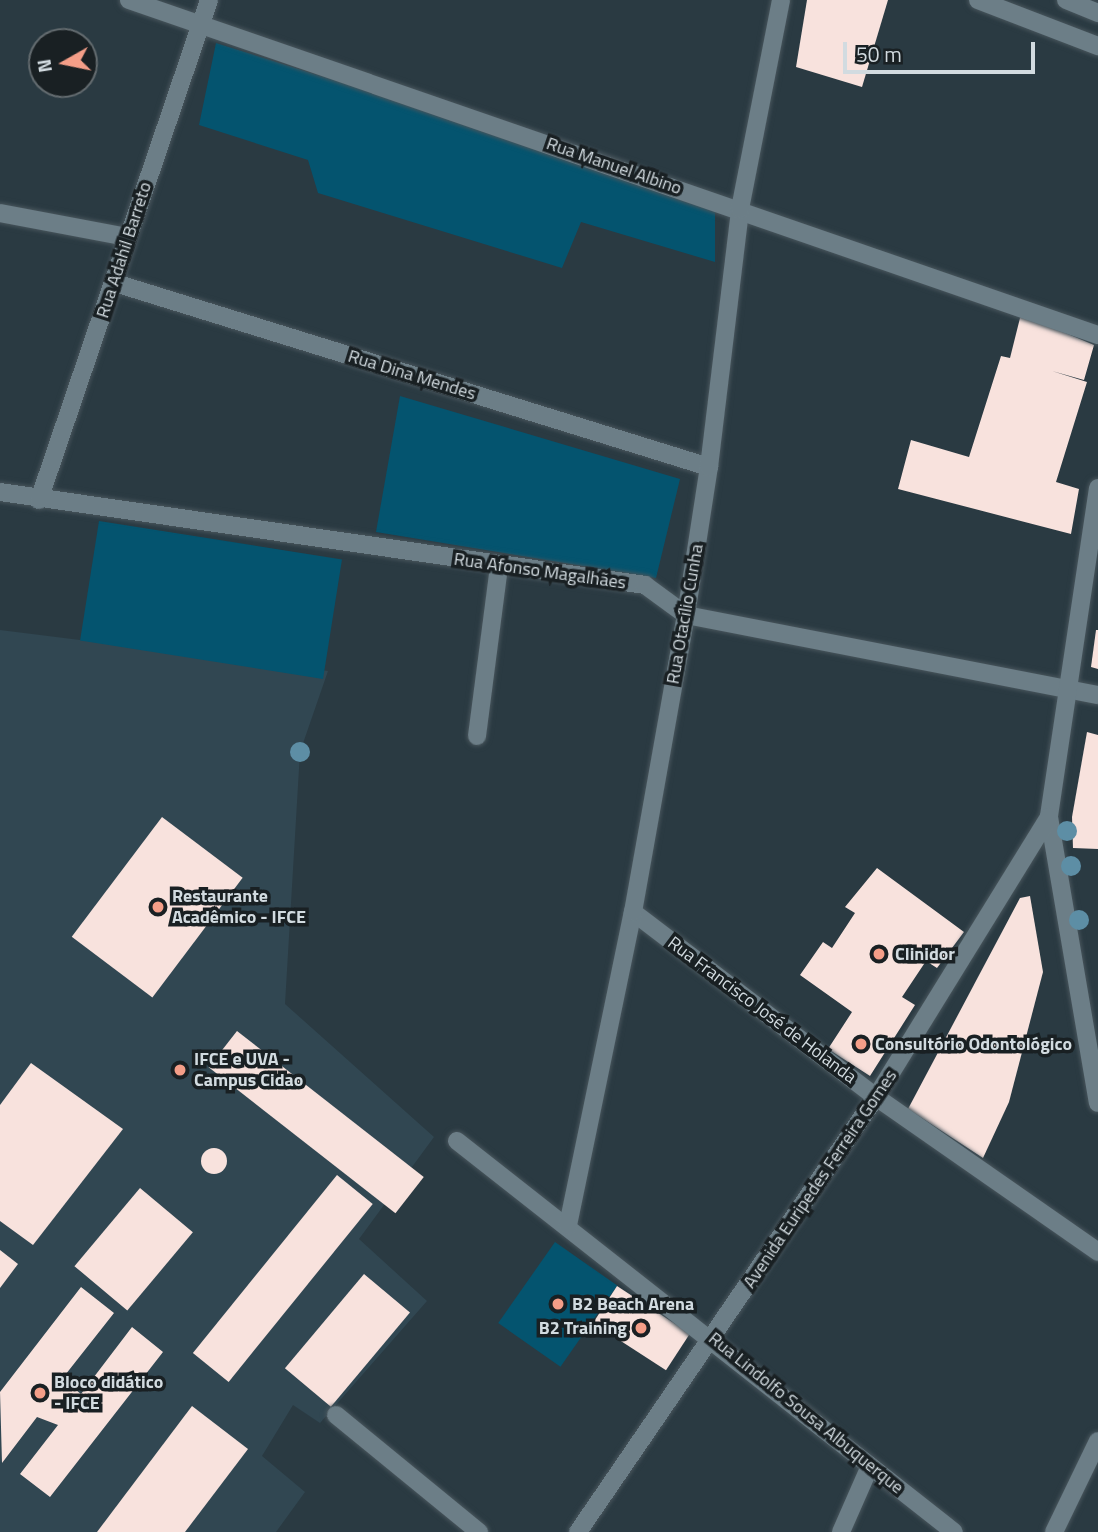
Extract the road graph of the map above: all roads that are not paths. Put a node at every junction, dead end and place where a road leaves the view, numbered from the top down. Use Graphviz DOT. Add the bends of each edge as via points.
graph roads {
  1 [pos="130,0"];
  2 [pos="209,0"];
  3 [pos="781,0"];
  4 [pos="978,0"];
  5 [pos="1066,0"];
  6 [pos="1026,8"];
  7 [pos="1098,13"];
  8 [pos="200,26"];
  9 [pos="1098,46"];
  10 [pos="740,209"];
  11 [pos="0,213"];
  12 [pos="127,237"];
  13 [pos="115,283"];
  14 [pos="1098,335"];
  15 [pos="709,467"];
  16 [pos="1098,488"];
  17 [pos="0,492"];
  18 [pos="39,500"];
  19 [pos="499,566"];
  20 [pos="685,615"];
  21 [pos="1068,688"];
  22 [pos="1098,695"];
  23 [pos="477,736"];
  24 [pos="1049,817"];
  25 [pos="633,912"];
  26 [pos="876,1097"];
  27 [pos="1098,1103"];
  28 [pos="457,1141"];
  29 [pos="568,1225"];
  30 [pos="1098,1252"];
  31 [pos="714,1339"];
  32 [pos="336,1415"];
  33 [pos="1098,1441"];
  34 [pos="870,1466"];
  35 [pos="479,1532"];
  36 [pos="578,1532"];
  37 [pos="841,1532"];
  38 [pos="954,1532"];
  39 [pos="1054,1532"];
  1 -- 8 [label="street, Rua Manuel Albino"];
  2 -- 8 [label="street, Rua Adahil Barreto"];
  3 -- 10 [label="street, Rua Otacílio Cunha"];
  4 -- 6 [label="street"];
  5 -- 7 [label="street"];
  6 -- 9 [label="street"];
  8 -- 10 [label="street, Rua Manuel Albino"];
  8 -- 12 [label="street, Rua Adahil Barreto"];
  10 -- 14 [label="street, Rua Manuel Albino"];
  10 -- 15 [label="street, Rua Otacílio Cunha"];
  11 -- 12 [label="street"];
  12 -- 13 [label="street, Rua Adahil Barreto"];
  13 -- 15 [label="street, Rua Dina Mendes"];
  13 -- 18 [label="street, Rua Adahil Barreto"];
  15 -- 20 [label="street, Rua Otacílio Cunha"];
  16 -- 21 [label="street"];
  17 -- 18 [label="street, Rua Afonso Magalhães"];
  18 -- 19 [label="street, Rua Afonso Magalhães"];
  19 -- 20 [label="street, Rua Afonso Magalhães" via="645,585"];
  19 -- 23 [label="street"];
  20 -- 21 [label="street, Rua Afonso Magalhães"];
  20 -- 25 [label="street, Rua Otacílio Cunha"];
  21 -- 22 [label="street, Rua Afonso Magalhães"];
  21 -- 24 [label="street"];
  24 -- 26 [label="street, Avenida Euripedes Ferreira Gomes"];
  24 -- 27 [label="street"];
  25 -- 26 [label="street, Rua Francisco José de Holanda"];
  25 -- 29 [label="street, Rua Otacílio Cunha"];
  26 -- 30 [label="street, Rua Francisco José de Holanda"];
  26 -- 31 [label="street, Avenida Euripedes Ferreira Gomes"];
  28 -- 29 [label="street, Rua Lindolfo Sousa Albuquerque"];
  29 -- 31 [label="street, Rua Lindolfo Sousa Albuquerque"];
  31 -- 34 [label="street, Rua Lindolfo Sousa Albuquerque"];
  31 -- 36 [label="street, Avenida Euripedes Ferreira Gomes"];
  32 -- 35 [label="street"];
  33 -- 39 [label="street"];
  34 -- 37 [label="street"];
  34 -- 38 [label="street, Rua Lindolfo Sousa Albuquerque"];
}
